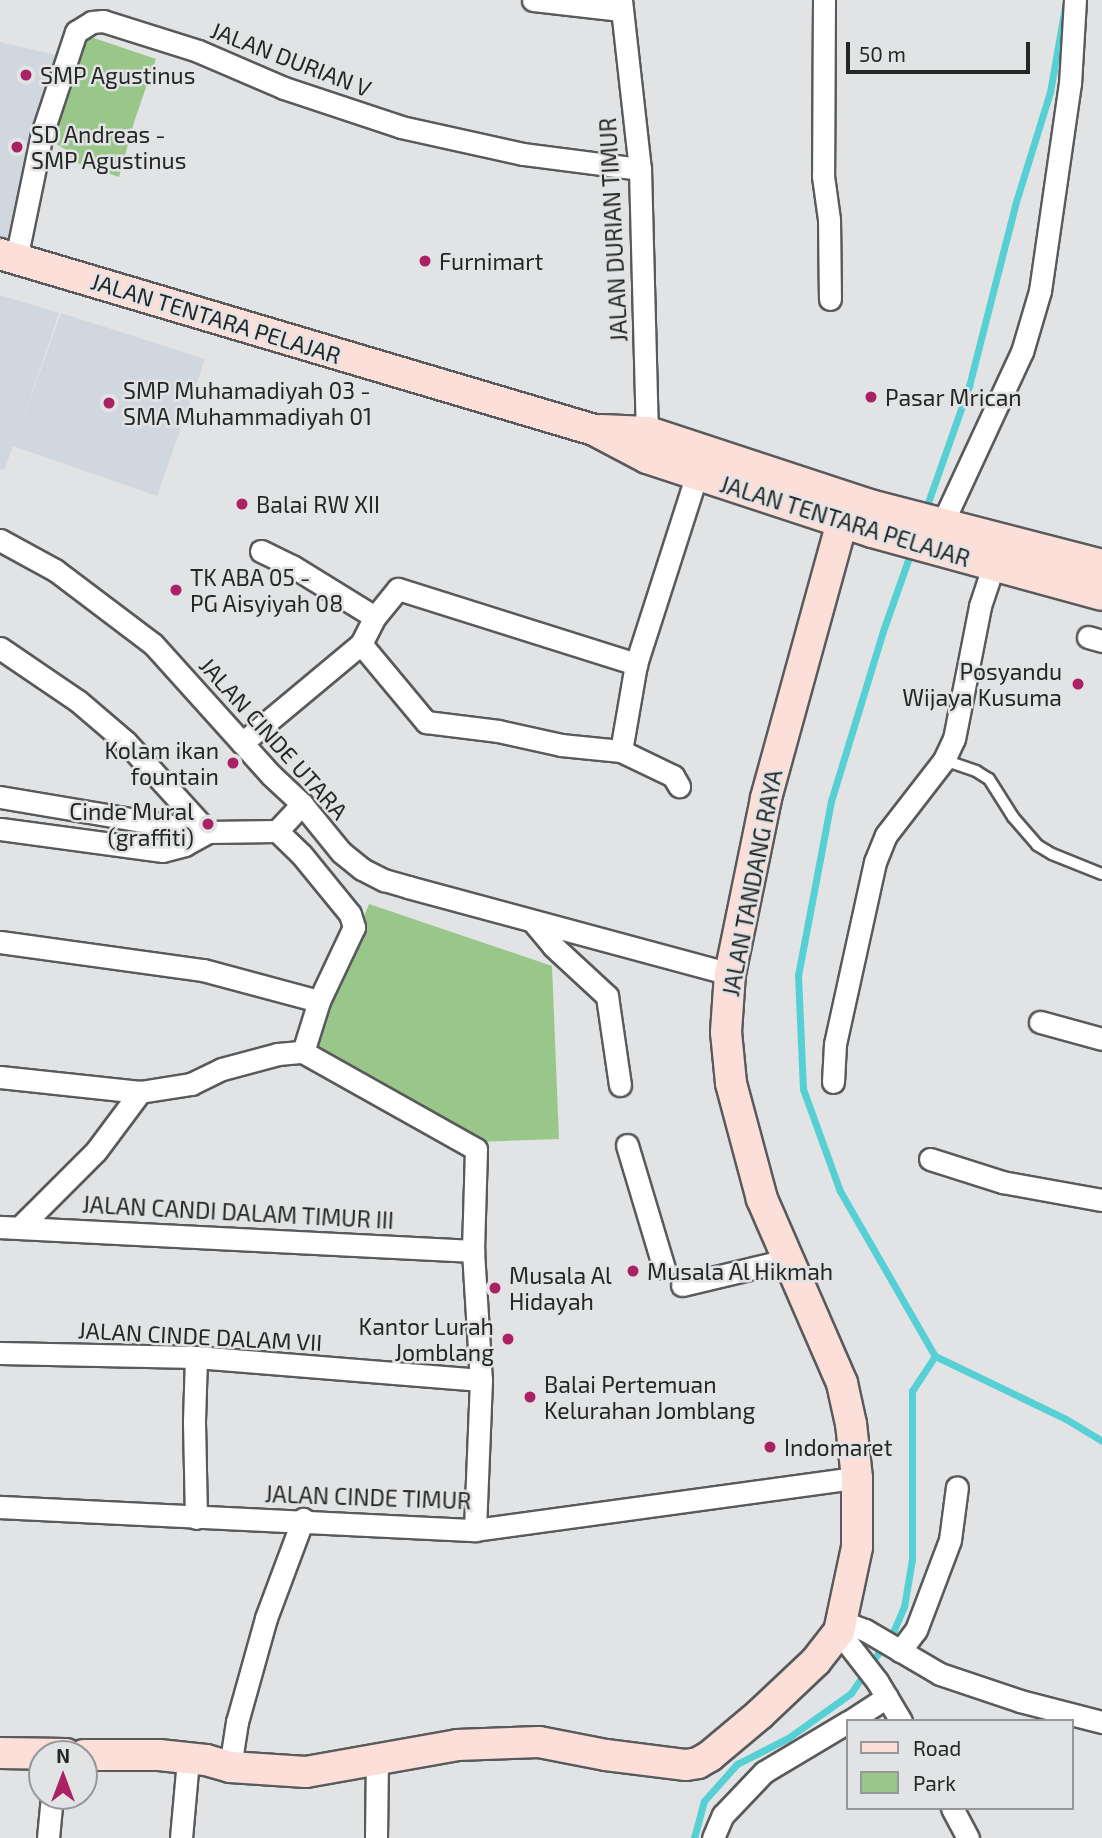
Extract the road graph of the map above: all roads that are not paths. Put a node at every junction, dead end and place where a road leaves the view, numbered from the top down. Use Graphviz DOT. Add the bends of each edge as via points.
graph roads {
  1 [pos="533,0"];
  2 [pos="824,0"];
  3 [pos="1075,0"];
  4 [pos="621,5"];
  5 [pos="640,169"];
  6 [pos="8,256"];
  7 [pos="830,299"];
  8 [pos="647,445"];
  9 [pos="697,474"];
  10 [pos="871,519"];
  11 [pos="842,523"];
  12 [pos="934,531"];
  13 [pos="0,540"];
  14 [pos="261,551"];
  15 [pos="1102,565"];
  16 [pos="993,567"];
  17 [pos="1102,595"];
  18 [pos="375,617"];
  19 [pos="361,643"];
  20 [pos="0,648"];
  21 [pos="636,664"];
  22 [pos="242,743"];
  23 [pos="621,751"];
  24 [pos="944,760"];
  25 [pos="679,786"];
  26 [pos="0,797"];
  27 [pos="302,804"];
  28 [pos="0,829"];
  29 [pos="277,831"];
  30 [pos="208,832"];
  31 [pos="1102,874"];
  32 [pos="534,923"];
  33 [pos="0,942"];
  34 [pos="730,974"];
  35 [pos="319,1002"];
  36 [pos="1040,1022"];
  37 [pos="1102,1039"];
  38 [pos="303,1052"];
  39 [pos="0,1077"];
  40 [pos="833,1082"];
  41 [pos="620,1085"];
  42 [pos="140,1092"];
  43 [pos="627,1144"];
  44 [pos="929,1159"];
  45 [pos="1102,1200"];
  46 [pos="10,1227"];
  47 [pos="473,1251"];
  48 [pos="787,1260"];
  49 [pos="664,1268"];
  50 [pos="682,1285"];
  51 [pos="0,1353"];
  52 [pos="196,1357"];
  53 [pos="481,1380"];
  54 [pos="858,1478"];
  55 [pos="957,1486"];
  56 [pos="0,1507"];
  57 [pos="196,1518"];
  58 [pos="303,1519"];
  59 [pos="475,1530"];
  60 [pos="850,1634"];
  61 [pos="900,1651"];
  62 [pos="882,1689"];
  63 [pos="851,1719"];
  64 [pos="900,1719"];
  65 [pos="1102,1722"];
  66 [pos="846,1723"];
  67 [pos="0,1753"];
  68 [pos="28,1754"];
  69 [pos="98,1755"];
  70 [pos="188,1759"];
  71 [pos="377,1760"];
  72 [pos="230,1767"];
  73 [pos="51,1810"];
  74 [pos="954,1810"];
  75 [pos="48,1838"];
  76 [pos="181,1838"];
  77 [pos="376,1838"];
  78 [pos="713,1838"];
  79 [pos="968,1838"];
  1 -- 4 [label="street"];
  2 -- 7 [label="street" via="823,176"];
  3 -- 12 [label="street" via="1070,84 1040,291 1021,352"];
  4 -- 5 [label="street, JALAN DURIAN TIMUR"];
  5 -- 6 [label="street, JALAN DURIAN V" via="523,154 401,127 284,88 198,51 103,21 92,22 76,32"];
  5 -- 8 [label="street, JALAN DURIAN TIMUR"];
  6 -- 8 [label="street, JALAN TENTARA PELAJAR"];
  8 -- 9 [label="street, JALAN TENTARA PELAJAR"];
  8 -- 10 [label="street, JALAN TENTARA PELAJAR"];
  9 -- 11 [label="street, JALAN TENTARA PELAJAR"];
  9 -- 21 [label="street"];
  10 -- 11 [label="street, JALAN TENTARA PELAJAR"];
  10 -- 12 [label="street, JALAN TENTARA PELAJAR"];
  11 -- 34 [label="street, JALAN TANDANG RAYA" via="766,799"];
  12 -- 15 [label="street, JALAN TENTARA PELAJAR"];
  12 -- 16 [label="street, JALAN TENTARA PELAJAR"];
  13 -- 22 [label="street, JALAN CINDE UTARA" via="55,570 153,644"];
  14 -- 18 [label="street"];
  16 -- 17 [label="street, JALAN TENTARA PELAJAR"];
  16 -- 24 [label="street" via="980,606 954,738"];
  18 -- 19 [label="street"];
  18 -- 21 [label="street" via="393,594 403,589"];
  19 -- 22 [label="street"];
  19 -- 23 [label="street" via="426,722"];
  20 -- 30 [label="street" via="78,701 126,742"];
  21 -- 23 [label="street"];
  22 -- 27 [label="street, JALAN CINDE UTARA"];
  23 -- 25 [label="street" via="673,776"];
  24 -- 31 [label="lane" via="989,779 1037,845"];
  24 -- 40 [label="street" via="893,825 875,862 835,1044"];
  26 -- 30 [label="street"];
  27 -- 29 [label="street"];
  27 -- 32 [label="street, JALAN CINDE UTARA" via="341,852 362,869 384,880"];
  28 -- 30 [label="street" via="163,851"];
  29 -- 30 [label="street"];
  29 -- 35 [label="street" via="353,919 354,927"];
  32 -- 34 [label="street, JALAN CINDE UTARA"];
  32 -- 41 [label="street" via="607,996"];
  33 -- 35 [label="street" via="203,970"];
  34 -- 48 [label="street, JALAN TANDANG RAYA" via="726,1032 731,1083 762,1199"];
  35 -- 38 [label="street"];
  36 -- 37 [label="street"];
  38 -- 42 [label="street" via="222,1069 191,1084"];
  38 -- 47 [label="street" via="475,1147"];
  39 -- 42 [label="street"];
  42 -- 46 [label="street" via="96,1152"];
  43 -- 49 [label="street"];
  44 -- 45 [label="street" via="1002,1182"];
  46 -- 47 [label="street, JALAN CANDI DALAM TIMUR III"];
  47 -- 53 [label="street"];
  48 -- 50 [label="street"];
  48 -- 54 [label="street, JALAN TANDANG RAYA" via="842,1383"];
  51 -- 52 [label="street, JALAN CINDE DALAM VII"];
  52 -- 53 [label="street, JALAN CINDE DALAM VII"];
  52 -- 57 [label="street"];
  53 -- 59 [label="street"];
  54 -- 59 [label="street, JALAN CINDE TIMUR"];
  54 -- 60 [label="street, JALAN TANDANG RAYA"];
  55 -- 61 [label="street" via="950,1540 916,1630"];
  56 -- 57 [label="street, JALAN CINDE TIMUR"];
  57 -- 58 [label="street, JALAN CINDE TIMUR"];
  58 -- 59 [label="street, JALAN CINDE TIMUR"];
  58 -- 72 [label="street" via="266,1618 237,1722"];
  60 -- 61 [label="street"];
  60 -- 62 [label="street"];
  60 -- 71 [label="street, JALAN TANDANG RAYA" via="698,1763 606,1755 539,1742 457,1745"];
  61 -- 65 [label="street" via="940,1674"];
  62 -- 63 [label="street"];
  62 -- 64 [label="street"];
  66 -- 78 [label="street" via="764,1772 723,1815"];
  67 -- 68 [label="street"];
  69 -- 70 [label="street, JALAN TANDANG RAYA"];
  70 -- 72 [label="street, JALAN TANDANG RAYA"];
  70 -- 76 [label="street"];
  71 -- 72 [label="street, JALAN TANDANG RAYA" via="306,1772"];
  71 -- 77 [label="street"];
  73 -- 75 [label="street"];
  74 -- 79 [label="street"];
}
